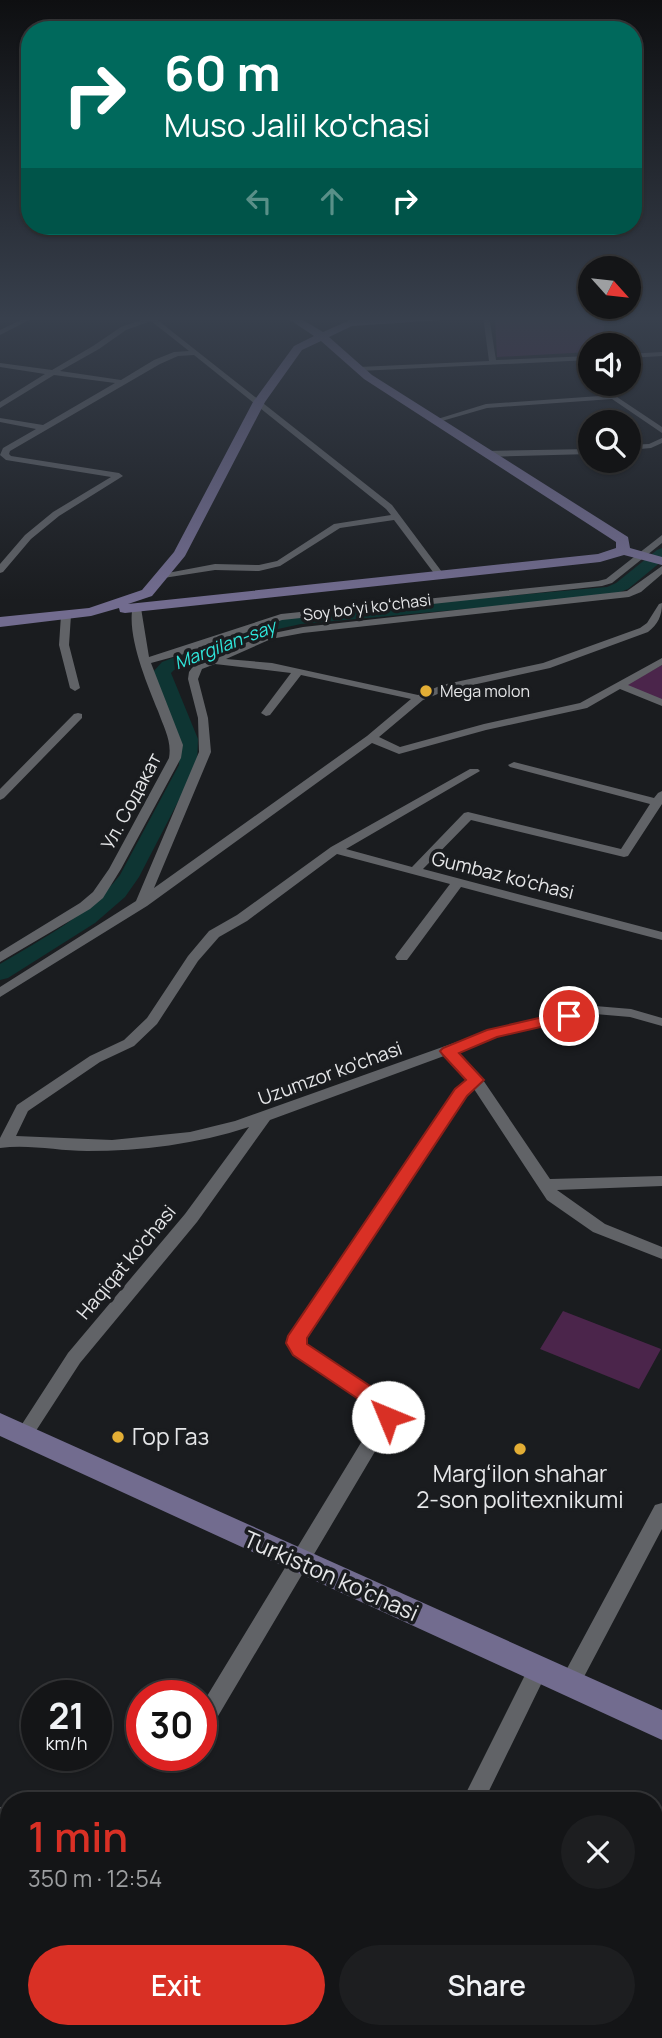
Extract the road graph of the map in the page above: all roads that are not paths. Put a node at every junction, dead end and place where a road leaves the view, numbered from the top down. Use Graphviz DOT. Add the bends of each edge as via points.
graph roads {
  1 [pos="72,411"];
  2 [pos="254,411"];
  3 [pos="270,411"];
  4 [pos="421,411"];
  5 [pos="469,411"];
  6 [pos="634,411"];
  7 [pos="0,421"];
  8 [pos="435,421"];
  9 [pos="44,428"];
  10 [pos="662,431"];
  11 [pos="662,440"];
  12 [pos="641,447"];
  13 [pos="578,451"];
  14 [pos="486,454"];
  15 [pos="397,517"];
  16 [pos="662,538"];
  17 [pos="623,550"];
  18 [pos="641,555"];
  19 [pos="662,561"];
  20 [pos="662,569"];
  21 [pos="0,570"];
  22 [pos="439,574"];
  23 [pos="152,586"];
  24 [pos="662,606"];
  25 [pos="136,608"];
  26 [pos="91,612"];
  27 [pos="66,615"];
  28 [pos="0,622"];
  29 [pos="146,661"];
  30 [pos="214,661"];
  31 [pos="662,661"];
  32 [pos="298,672"];
  33 [pos="621,686"];
  34 [pos="75,688"];
  35 [pos="419,698"];
  36 [pos="662,703"];
  37 [pos="266,713"];
  38 [pos="78,716"];
  39 [pos="371,738"];
  40 [pos="514,765"];
  41 [pos="474,771"];
  42 [pos="0,796"];
  43 [pos="660,798"];
  44 [pos="335,850"];
  45 [pos="414,872"];
  46 [pos="457,884"];
  47 [pos="142,903"];
  48 [pos="662,936"];
  49 [pos="402,957"];
  50 [pos="0,958"];
  51 [pos="0,993"];
  52 [pos="662,1021"];
  53 [pos="448,1051"];
  54 [pos="476,1080"];
  55 [pos="264,1118"];
  56 [pos="3,1142"];
  57 [pos="662,1181"];
  58 [pos="545,1185"];
  59 [pos="662,1253"];
  60 [pos="12,1429"];
  61 [pos="662,1511"];
  62 [pos="300,1562"];
  63 [pos="538,1670"];
  64 [pos="570,1683"];
  65 [pos="217,1699"];
  66 [pos="662,1725"];
  67 [pos="477,1792"];
  1 -- 9 [label="street"];
  2 -- 23 [label="street" via="180,553"];
  3 -- 15 [label="street"];
  4 -- 8 [label="street"];
  5 -- 8 [label="street"];
  6 -- 10 [label="street"];
  7 -- 9 [label="street"];
  8 -- 14 [label="street"];
  9 -- 21 [label="street" via="4,455 119,476 56,514 28,537"];
  11 -- 12 [label="street"];
  13 -- 14 [label="street"];
  14 -- 17 [label="street" via="623,540"];
  15 -- 22 [label="street"];
  15 -- 23 [label="street" via="337,526 280,563 259,568 215,567"];
  16 -- 18 [label="street"];
  17 -- 18 [label="street"];
  17 -- 22 [label="street" via="600,558"];
  18 -- 19 [label="street"];
  18 -- 29 [label="street" via="609,581 598,584 281,617"];
  20 -- 30 [label="street, Soy boʻyi koʻchasi" via="629,593 338,624 268,637"];
  22 -- 25 [label="street"];
  23 -- 25 [label="street"];
  23 -- 26 [label="street"];
  24 -- 35 [label="street" via="644,630 546,666 442,688"];
  25 -- 26 [label="street"];
  25 -- 29 [label="street, Ул. Содакат"];
  26 -- 27 [label="street"];
  27 -- 28 [label="street"];
  27 -- 34 [label="street" via="61,642"];
  29 -- 50 [label="street, Ул. Содакат" via="177,745 169,771 98,895"];
  30 -- 32 [label="street"];
  30 -- 47 [label="street, Soy boʻyi koʻchasi" via="194,672 205,752"];
  31 -- 33 [label="street"];
  32 -- 35 [label="street"];
  32 -- 37 [label="street"];
  33 -- 36 [label="street"];
  33 -- 39 [label="street" via="583,706 399,751"];
  35 -- 39 [label="street"];
  38 -- 42 [label="street"];
  39 -- 47 [label="street"];
  40 -- 43 [label="street"];
  41 -- 44 [label="street, Uzumzor ko'chasi"];
  43 -- 45 [label="street" via="624,853 468,816"];
  44 -- 45 [label="street, Gumbaz ko'chasi"];
  44 -- 56 [label="street, Uzumzor ko'chasi" via="214,933 152,1021 129,1043 95,1059 22,1108"];
  45 -- 46 [label="street, Gumbaz ko'chasi"];
  46 -- 48 [label="street, Gumbaz ko'chasi"];
  46 -- 49 [label="street"];
  47 -- 51 [label="street"];
  52 -- 53 [label="street, Uzumzor ko'chasi" via="595,1010 492,1033"];
  53 -- 54 [label="street"];
  53 -- 55 [label="street, Uzumzor ko'chasi"];
  54 -- 58 [label="street"];
  54 -- 62 [label="street" via="461,1092 298,1336 300,1349 390,1411"];
  55 -- 56 [label="street, Uzumzor ko'chasi" via="197,1137 136,1145"];
  55 -- 60 [label="street, Haqiqat ko'chasi" via="191,1218"];
  57 -- 58 [label="street"];
  58 -- 59 [label="street" via="553,1196 599,1228"];
  60 -- 62 [label="street, Turkiston ko’chasi"];
  61 -- 64 [label="street"];
  62 -- 63 [label="street, Turkiston ko’chasi"];
  62 -- 65 [label="street"];
  63 -- 64 [label="street, Turkiston ko’chasi"];
  63 -- 67 [label="street"];
  64 -- 66 [label="street, Turkiston ko’chasi"];
}
